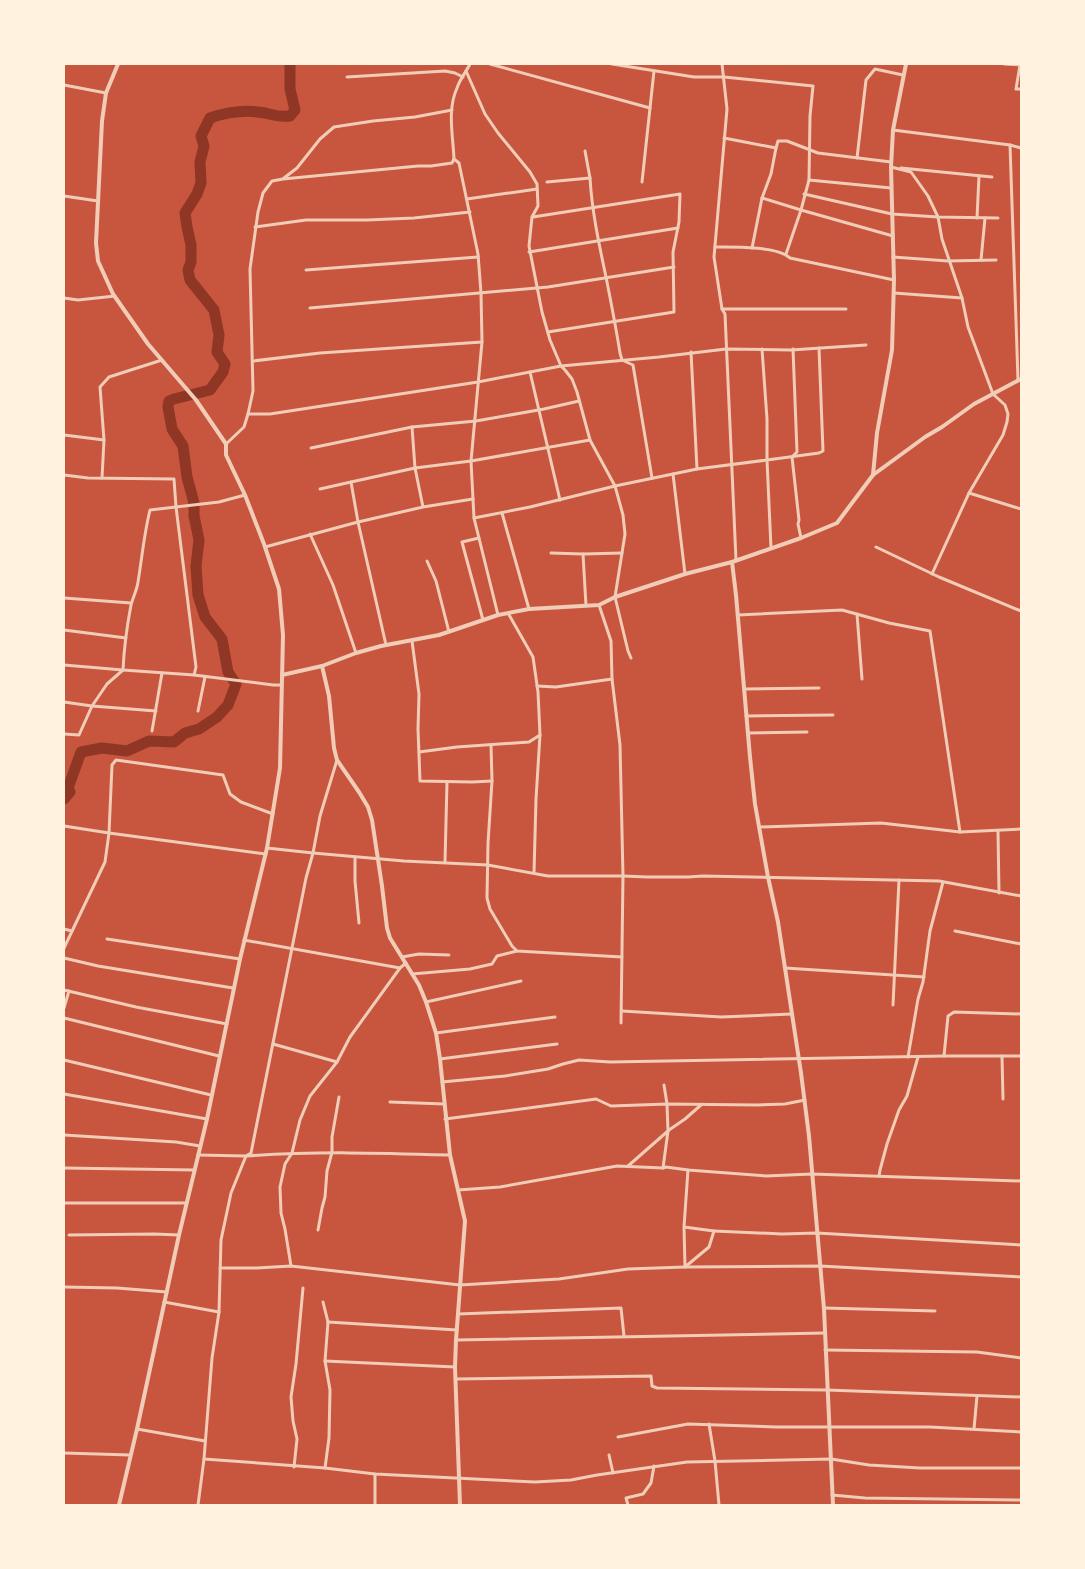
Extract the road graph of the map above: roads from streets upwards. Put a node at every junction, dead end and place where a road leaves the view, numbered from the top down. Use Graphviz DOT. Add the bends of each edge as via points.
graph roads {
  1 [pos="118,64"];
  2 [pos="470,64"];
  3 [pos="490,64"];
  4 [pos="612,64"];
  5 [pos="722,64"];
  6 [pos="906,64"];
  7 [pos="1004,64"];
  8 [pos="1021,65"];
  9 [pos="654,71"];
  10 [pos="466,72"];
  11 [pos="347,76"];
  12 [pos="904,76"];
  13 [pos="463,77"];
  14 [pos="724,77"];
  15 [pos="64,85"];
  16 [pos="1021,89"];
  17 [pos="106,93"];
  18 [pos="650,108"];
  19 [pos="452,110"];
  20 [pos="893,130"];
  21 [pos="724,138"];
  22 [pos="1010,145"];
  23 [pos="776,148"];
  24 [pos="1021,148"];
  25 [pos="810,149"];
  26 [pos="585,151"];
  27 [pos="856,158"];
  28 [pos="454,159"];
  29 [pos="891,164"];
  30 [pos="980,176"];
  31 [pos="992,177"];
  32 [pos="590,178"];
  33 [pos="284,179"];
  34 [pos="809,180"];
  35 [pos="547,182"];
  36 [pos="642,182"];
  37 [pos="892,188"];
  38 [pos="537,189"];
  39 [pos="804,194"];
  40 [pos="64,196"];
  41 [pos="762,198"];
  42 [pos="467,199"];
  43 [pos="98,201"];
  44 [pos="592,207"];
  45 [pos="801,210"];
  46 [pos="470,212"];
  47 [pos="892,214"];
  48 [pos="532,217"];
  49 [pos="938,217"];
  50 [pos="977,218"];
  51 [pos="985,218"];
  52 [pos="998,218"];
  53 [pos="255,226"];
  54 [pos="678,228"];
  55 [pos="893,236"];
  56 [pos="598,241"];
  57 [pos="715,247"];
  58 [pos="752,248"];
  59 [pos="530,252"];
  60 [pos="786,254"];
  61 [pos="478,257"];
  62 [pos="893,257"];
  63 [pos="982,260"];
  64 [pos="996,260"];
  65 [pos="948,261"];
  66 [pos="674,267"];
  67 [pos="306,270"];
  68 [pos="606,278"];
  69 [pos="894,280"];
  70 [pos="538,288"];
  71 [pos="481,293"];
  72 [pos="894,293"];
  73 [pos="115,296"];
  74 [pos="64,298"];
  75 [pos="962,298"];
  76 [pos="310,308"];
  77 [pos="722,309"];
  78 [pos="846,309"];
  79 [pos="614,321"];
  80 [pos="548,332"];
  81 [pos="482,342"];
  82 [pos="866,346"];
  83 [pos="819,348"];
  84 [pos="726,349"];
  85 [pos="762,349"];
  86 [pos="793,350"];
  87 [pos="691,352"];
  88 [pos="162,360"];
  89 [pos="622,360"];
  90 [pos="253,361"];
  91 [pos="561,366"];
  92 [pos="530,372"];
  93 [pos="1020,380"];
  94 [pos="478,382"];
  95 [pos="994,394"];
  96 [pos="579,401"];
  97 [pos="539,410"];
  98 [pos="248,414"];
  99 [pos="476,421"];
  100 [pos="412,427"];
  101 [pos="64,435"];
  102 [pos="104,440"];
  103 [pos="590,440"];
  104 [pos="226,444"];
  105 [pos="548,446"];
  106 [pos="311,448"];
  107 [pos="792,457"];
  108 [pos="471,460"];
  109 [pos="767,460"];
  110 [pos="732,464"];
  111 [pos="415,468"];
  112 [pos="696,469"];
  113 [pos="673,474"];
  114 [pos="873,475"];
  115 [pos="64,476"];
  116 [pos="102,478"];
  117 [pos="652,478"];
  118 [pos="351,482"];
  119 [pos="615,486"];
  120 [pos="320,489"];
  121 [pos="969,493"];
  122 [pos="245,495"];
  123 [pos="473,499"];
  124 [pos="560,500"];
  125 [pos="422,506"];
  126 [pos="176,507"];
  127 [pos="1021,509"];
  128 [pos="502,513"];
  129 [pos="474,518"];
  130 [pos="358,522"];
  131 [pos="310,534"];
  132 [pos="479,538"];
  133 [pos="800,538"];
  134 [pos="265,547"];
  135 [pos="876,547"];
  136 [pos="771,548"];
  137 [pos="622,552"];
  138 [pos="551,553"];
  139 [pos="583,554"];
  140 [pos="427,561"];
  141 [pos="734,561"];
  142 [pos="685,574"];
  143 [pos="932,574"];
  144 [pos="615,597"];
  145 [pos="64,598"];
  146 [pos="131,603"];
  147 [pos="599,605"];
  148 [pos="586,607"];
  149 [pos="530,609"];
  150 [pos="1021,611"];
  151 [pos="508,613"];
  152 [pos="857,614"];
  153 [pos="498,615"];
  154 [pos="738,615"];
  155 [pos="483,620"];
  156 [pos="64,630"];
  157 [pos="448,632"];
  158 [pos="126,638"];
  159 [pos="412,640"];
  160 [pos="386,645"];
  161 [pos="356,653"];
  162 [pos="631,658"];
  163 [pos="64,665"];
  164 [pos="322,666"];
  165 [pos="123,670"];
  166 [pos="162,673"];
  167 [pos="194,675"];
  168 [pos="282,675"];
  169 [pos="205,677"];
  170 [pos="862,678"];
  171 [pos="612,679"];
  172 [pos="281,685"];
  173 [pos="537,686"];
  174 [pos="744,688"];
  175 [pos="819,688"];
  176 [pos="64,702"];
  177 [pos="92,706"];
  178 [pos="156,711"];
  179 [pos="198,711"];
  180 [pos="833,715"];
  181 [pos="746,716"];
  182 [pos="152,730"];
  183 [pos="807,732"];
  184 [pos="748,733"];
  185 [pos="64,734"];
  186 [pos="540,735"];
  187 [pos="491,744"];
  188 [pos="419,752"];
  189 [pos="337,760"];
  190 [pos="492,781"];
  191 [pos="447,782"];
  192 [pos="273,814"];
  193 [pos="64,826"];
  194 [pos="759,827"];
  195 [pos="1021,830"];
  196 [pos="998,831"];
  197 [pos="960,832"];
  198 [pos="109,833"];
  199 [pos="268,848"];
  200 [pos="313,853"];
  201 [pos="266,854"];
  202 [pos="355,857"];
  203 [pos="378,859"];
  204 [pos="445,862"];
  205 [pos="488,865"];
  206 [pos="534,873"];
  207 [pos="623,876"];
  208 [pos="768,877"];
  209 [pos="899,880"];
  210 [pos="943,882"];
  211 [pos="999,893"];
  212 [pos="1021,896"];
  213 [pos="359,923"];
  214 [pos="64,929"];
  215 [pos="72,931"];
  216 [pos="955,931"];
  217 [pos="107,939"];
  218 [pos="244,940"];
  219 [pos="1021,944"];
  220 [pos="64,948"];
  221 [pos="291,948"];
  222 [pos="516,951"];
  223 [pos="449,955"];
  224 [pos="402,957"];
  225 [pos="622,957"];
  226 [pos="64,958"];
  227 [pos="240,958"];
  228 [pos="406,963"];
  229 [pos="400,968"];
  230 [pos="785,968"];
  231 [pos="412,974"];
  232 [pos="895,975"];
  233 [pos="924,977"];
  234 [pos="521,981"];
  235 [pos="233,988"];
  236 [pos="64,990"];
  237 [pos="69,991"];
  238 [pos="426,1002"];
  239 [pos="893,1005"];
  240 [pos="64,1008"];
  241 [pos="622,1011"];
  242 [pos="792,1014"];
  243 [pos="1021,1014"];
  244 [pos="555,1017"];
  245 [pos="64,1018"];
  246 [pos="621,1023"];
  247 [pos="227,1024"];
  248 [pos="436,1033"];
  249 [pos="273,1044"];
  250 [pos="557,1044"];
  251 [pos="219,1056"];
  252 [pos="944,1056"];
  253 [pos="1002,1056"];
  254 [pos="1021,1056"];
  255 [pos="908,1057"];
  256 [pos="918,1057"];
  257 [pos="440,1059"];
  258 [pos="799,1059"];
  259 [pos="64,1060"];
  260 [pos="338,1062"];
  261 [pos="442,1082"];
  262 [pos="664,1085"];
  263 [pos="64,1094"];
  264 [pos="211,1095"];
  265 [pos="339,1097"];
  266 [pos="1003,1099"];
  267 [pos="805,1100"];
  268 [pos="390,1102"];
  269 [pos="444,1104"];
  270 [pos="667,1104"];
  271 [pos="702,1104"];
  272 [pos="207,1119"];
  273 [pos="445,1119"];
  274 [pos="668,1131"];
  275 [pos="64,1135"];
  276 [pos="200,1146"];
  277 [pos="292,1152"];
  278 [pos="332,1152"];
  279 [pos="198,1155"];
  280 [pos="450,1155"];
  281 [pos="246,1156"];
  282 [pos="628,1166"];
  283 [pos="64,1168"];
  284 [pos="663,1168"];
  285 [pos="195,1170"];
  286 [pos="688,1170"];
  287 [pos="812,1174"];
  288 [pos="880,1176"];
  289 [pos="1021,1181"];
  290 [pos="458,1190"];
  291 [pos="64,1203"];
  292 [pos="186,1203"];
  293 [pos="684,1227"];
  294 [pos="318,1230"];
  295 [pos="714,1231"];
  296 [pos="817,1233"];
  297 [pos="69,1235"];
  298 [pos="179,1235"];
  299 [pos="1021,1245"];
  300 [pos="291,1266"];
  301 [pos="820,1266"];
  302 [pos="685,1267"];
  303 [pos="220,1268"];
  304 [pos="1021,1277"];
  305 [pos="460,1285"];
  306 [pos="64,1287"];
  307 [pos="303,1288"];
  308 [pos="167,1292"];
  309 [pos="164,1302"];
  310 [pos="323,1302"];
  311 [pos="824,1308"];
  312 [pos="935,1311"];
  313 [pos="219,1312"];
  314 [pos="458,1314"];
  315 [pos="328,1322"];
  316 [pos="457,1330"];
  317 [pos="825,1333"];
  318 [pos="624,1337"];
  319 [pos="456,1340"];
  320 [pos="825,1350"];
  321 [pos="1021,1358"];
  322 [pos="324,1361"];
  323 [pos="455,1367"];
  324 [pos="456,1378"];
  325 [pos="827,1390"];
  326 [pos="977,1396"];
  327 [pos="1021,1397"];
  328 [pos="709,1424"];
  329 [pos="829,1426"];
  330 [pos="137,1428"];
  331 [pos="974,1429"];
  332 [pos="1021,1432"];
  333 [pos="618,1437"];
  334 [pos="205,1441"];
  335 [pos="64,1453"];
  336 [pos="130,1455"];
  337 [pos="609,1455"];
  338 [pos="204,1459"];
  339 [pos="831,1460"];
  340 [pos="714,1461"];
  341 [pos="294,1466"];
  342 [pos="654,1466"];
  343 [pos="325,1468"];
  344 [pos="1021,1468"];
  345 [pos="613,1473"];
  346 [pos="375,1474"];
  347 [pos="459,1478"];
  348 [pos="832,1495"];
  349 [pos="1021,1500"];
  350 [pos="118,1505"];
  351 [pos="198,1505"];
  352 [pos="375,1505"];
  353 [pos="460,1505"];
  354 [pos="628,1505"];
  355 [pos="718,1505"];
  356 [pos="833,1505"];
  1 -- 17 [label="street"];
  2 -- 10 [label="street"];
  3 -- 18 [label="street"];
  4 -- 9 [label="street"];
  5 -- 14 [label="street"];
  6 -- 12 [label="street"];
  7 -- 8 [label="street"];
  8 -- 16 [label="street" via="1016,89"];
  9 -- 14 [label="street" via="694,77"];
  9 -- 18 [label="street"];
  10 -- 13 [label="street"];
  10 -- 38 [label="street" via="485,114 530,172"];
  11 -- 13 [label="street" via="445,71"];
  12 -- 20 [label="street"];
  12 -- 27 [label="street" via="875,69 866,80"];
  13 -- 19 [label="street"];
  14 -- 21 [label="street" via="727,109"];
  14 -- 25 [label="street" via="813,86"];
  15 -- 17 [label="street"];
  17 -- 43 [label="street"];
  18 -- 36 [label="street"];
  19 -- 28 [label="street"];
  19 -- 33 [label="street" via="334,127"];
  20 -- 22 [label="street"];
  20 -- 29 [label="street"];
  21 -- 23 [label="street"];
  21 -- 57 [label="street"];
  22 -- 24 [label="street"];
  22 -- 93 [label="street"];
  23 -- 25 [label="street" via="778,141"];
  23 -- 41 [label="street"];
  25 -- 27 [label="street"];
  25 -- 34 [label="street"];
  26 -- 32 [label="street"];
  27 -- 29 [label="street"];
  28 -- 33 [label="street" via="452,163 437,166"];
  28 -- 42 [label="street" via="459,163"];
  29 -- 30 [label="street"];
  29 -- 37 [label="street"];
  29 -- 49 [label="street" via="910,172 928,196"];
  30 -- 31 [label="street"];
  30 -- 50 [label="street"];
  32 -- 35 [label="street"];
  32 -- 44 [label="street"];
  33 -- 53 [label="street" via="272,181 263,193"];
  34 -- 37 [label="street"];
  34 -- 39 [label="street"];
  37 -- 47 [label="street"];
  38 -- 42 [label="street"];
  38 -- 48 [label="street" via="538,206"];
  39 -- 45 [label="street"];
  39 -- 47 [label="street"];
  40 -- 43 [label="street"];
  41 -- 45 [label="street"];
  41 -- 58 [label="street"];
  42 -- 46 [label="street"];
  43 -- 73 [label="street" via="98,261"];
  44 -- 48 [label="street"];
  44 -- 54 [label="street" via="680,194"];
  44 -- 56 [label="street"];
  45 -- 55 [label="street"];
  45 -- 60 [label="street"];
  46 -- 53 [label="street" via="414,218 306,220"];
  46 -- 61 [label="street"];
  47 -- 49 [label="street"];
  47 -- 55 [label="street"];
  48 -- 59 [label="street"];
  49 -- 50 [label="street"];
  49 -- 65 [label="street"];
  50 -- 51 [label="street"];
  51 -- 52 [label="street"];
  51 -- 63 [label="street"];
  53 -- 90 [label="street" via="250,268"];
  54 -- 56 [label="street"];
  54 -- 66 [label="street" via="673,252"];
  55 -- 62 [label="street"];
  56 -- 59 [label="street"];
  56 -- 68 [label="street"];
  57 -- 58 [label="street"];
  57 -- 77 [label="street"];
  58 -- 60 [label="street"];
  59 -- 70 [label="street"];
  60 -- 69 [label="street" via="790,258"];
  61 -- 67 [label="street"];
  61 -- 71 [label="street"];
  62 -- 65 [label="street"];
  62 -- 69 [label="street"];
  63 -- 64 [label="street"];
  63 -- 65 [label="street"];
  65 -- 75 [label="street"];
  66 -- 68 [label="street"];
  66 -- 79 [label="street" via="674,312"];
  68 -- 70 [label="street"];
  68 -- 79 [label="street"];
  69 -- 72 [label="street"];
  70 -- 71 [label="street"];
  70 -- 80 [label="street"];
  71 -- 76 [label="street"];
  71 -- 81 [label="street"];
  72 -- 75 [label="street"];
  72 -- 114 [label="street" via="892,350"];
  73 -- 74 [label="street" via="78,300"];
  73 -- 88 [label="street"];
  75 -- 95 [label="street" via="968,327"];
  77 -- 78 [label="street"];
  77 -- 84 [label="street"];
  79 -- 80 [label="street"];
  79 -- 89 [label="street"];
  80 -- 91 [label="street"];
  81 -- 90 [label="street"];
  81 -- 94 [label="street"];
  82 -- 83 [label="street"];
  83 -- 86 [label="street"];
  83 -- 107 [label="street" via="824,451"];
  84 -- 85 [label="street"];
  84 -- 87 [label="street"];
  84 -- 110 [label="street"];
  85 -- 86 [label="street"];
  85 -- 109 [label="street"];
  86 -- 107 [label="street" via="797,452"];
  87 -- 89 [label="street"];
  87 -- 112 [label="street"];
  88 -- 102 [label="street" via="109,377 100,388"];
  88 -- 104 [label="street" via="196,400"];
  89 -- 91 [label="street"];
  89 -- 117 [label="street" via="632,365"];
  90 -- 98 [label="street" via="253,391"];
  91 -- 92 [label="street"];
  91 -- 96 [label="street" via="572,379"];
  92 -- 94 [label="street"];
  92 -- 97 [label="street"];
  93 -- 95 [label="street"];
  94 -- 98 [label="street" via="270,414"];
  94 -- 99 [label="street"];
  95 -- 114 [label="street" via="925,436"];
  95 -- 121 [label="street" via="1005,405 1007,422 1003,435"];
  96 -- 97 [label="street"];
  96 -- 103 [label="street"];
  97 -- 99 [label="street"];
  97 -- 105 [label="street"];
  98 -- 104 [label="street" via="244,427"];
  99 -- 100 [label="street"];
  99 -- 108 [label="street"];
  100 -- 106 [label="street"];
  100 -- 111 [label="street"];
  101 -- 102 [label="street"];
  102 -- 116 [label="street"];
  103 -- 105 [label="street"];
  103 -- 119 [label="street"];
  104 -- 122 [label="street" via="226,455"];
  105 -- 108 [label="street"];
  105 -- 124 [label="street"];
  107 -- 109 [label="street"];
  107 -- 133 [label="street"];
  108 -- 111 [label="street"];
  108 -- 123 [label="street"];
  109 -- 110 [label="street"];
  109 -- 136 [label="street"];
  110 -- 112 [label="street"];
  110 -- 141 [label="street"];
  111 -- 118 [label="street"];
  111 -- 125 [label="street"];
  112 -- 113 [label="street"];
  113 -- 117 [label="street"];
  113 -- 142 [label="street"];
  114 -- 133 [label="street" via="837,523"];
  115 -- 116 [label="street"];
  116 -- 126 [label="street" via="174,479"];
  117 -- 119 [label="street"];
  118 -- 120 [label="street"];
  118 -- 130 [label="street"];
  119 -- 124 [label="street"];
  119 -- 137 [label="street" via="624,515"];
  121 -- 127 [label="street"];
  121 -- 143 [label="street"];
  122 -- 126 [label="street"];
  122 -- 134 [label="street"];
  123 -- 125 [label="street"];
  123 -- 129 [label="street"];
  124 -- 128 [label="street"];
  125 -- 130 [label="street"];
  126 -- 146 [label="street" via="150,510 138,585"];
  126 -- 167 [label="street" via="196,667"];
  128 -- 129 [label="street"];
  128 -- 149 [label="street"];
  129 -- 132 [label="street"];
  130 -- 131 [label="street"];
  130 -- 160 [label="street"];
  131 -- 134 [label="street"];
  131 -- 161 [label="street" via="333,585"];
  132 -- 153 [label="street"];
  132 -- 155 [label="street" via="462,542"];
  133 -- 136 [label="street"];
  134 -- 168 [label="street" via="279,589"];
  135 -- 143 [label="street"];
  136 -- 141 [label="street"];
  137 -- 139 [label="street"];
  137 -- 144 [label="street"];
  138 -- 139 [label="street"];
  139 -- 148 [label="street"];
  140 -- 157 [label="street" via="436,581"];
  141 -- 142 [label="street"];
  141 -- 154 [label="street"];
  142 -- 144 [label="street"];
  143 -- 150 [label="street"];
  144 -- 147 [label="street"];
  144 -- 162 [label="street"];
  145 -- 146 [label="street"];
  146 -- 158 [label="street"];
  147 -- 148 [label="street"];
  147 -- 171 [label="street" via="611,641"];
  148 -- 149 [label="street"];
  149 -- 151 [label="street"];
  151 -- 153 [label="street"];
  151 -- 173 [label="street" via="533,657"];
  152 -- 154 [label="street" via="842,610"];
  152 -- 170 [label="street"];
  152 -- 197 [label="street" via="930,631"];
  153 -- 155 [label="street"];
  154 -- 174 [label="street"];
  155 -- 157 [label="street"];
  156 -- 158 [label="street"];
  157 -- 159 [label="street"];
  158 -- 165 [label="street"];
  159 -- 160 [label="street"];
  159 -- 188 [label="street" via="420,694"];
  160 -- 161 [label="street"];
  161 -- 164 [label="street"];
  163 -- 165 [label="street"];
  164 -- 168 [label="street"];
  164 -- 189 [label="street"];
  165 -- 166 [label="street"];
  165 -- 177 [label="street" via="107,684"];
  166 -- 167 [label="street"];
  166 -- 178 [label="street"];
  167 -- 169 [label="street"];
  168 -- 172 [label="street"];
  169 -- 172 [label="street"];
  169 -- 179 [label="street"];
  171 -- 173 [label="street" via="556,687"];
  171 -- 207 [label="street" via="620,746"];
  172 -- 192 [label="street" via="280,768"];
  173 -- 186 [label="street"];
  174 -- 175 [label="street"];
  174 -- 181 [label="street"];
  176 -- 177 [label="street"];
  177 -- 178 [label="street"];
  177 -- 185 [label="street" via="79,735"];
  178 -- 182 [label="street"];
  180 -- 181 [label="street"];
  181 -- 184 [label="street"];
  183 -- 184 [label="street"];
  184 -- 194 [label="street"];
  186 -- 187 [label="street" via="529,742"];
  186 -- 206 [label="street"];
  187 -- 188 [label="street"];
  187 -- 190 [label="street"];
  188 -- 191 [label="street" via="420,781"];
  189 -- 200 [label="street"];
  189 -- 203 [label="street" via="368,807"];
  190 -- 191 [label="street"];
  190 -- 205 [label="street"];
  191 -- 204 [label="street"];
  192 -- 198 [label="street" via="241,802 230,794 223,775 116,760 112,765"];
  192 -- 199 [label="street"];
  193 -- 198 [label="street"];
  194 -- 197 [label="street" via="881,823"];
  194 -- 208 [label="street"];
  195 -- 196 [label="street"];
  196 -- 197 [label="street"];
  196 -- 211 [label="street"];
  198 -- 201 [label="street"];
  198 -- 215 [label="street" via="105,862"];
  199 -- 200 [label="street"];
  199 -- 201 [label="street"];
  200 -- 202 [label="street"];
  200 -- 221 [label="street"];
  201 -- 218 [label="street"];
  202 -- 203 [label="street"];
  202 -- 213 [label="street"];
  203 -- 204 [label="street"];
  203 -- 224 [label="street" via="387,928"];
  204 -- 205 [label="street"];
  205 -- 206 [label="street"];
  205 -- 222 [label="street" via="490,909"];
  206 -- 207 [label="street" via="548,876"];
  207 -- 208 [label="street"];
  207 -- 225 [label="street"];
  208 -- 209 [label="street"];
  208 -- 230 [label="street"];
  209 -- 210 [label="street"];
  209 -- 232 [label="street"];
  210 -- 211 [label="street"];
  210 -- 233 [label="street" via="930,931"];
  211 -- 212 [label="street"];
  214 -- 215 [label="street"];
  215 -- 220 [label="street"];
  216 -- 219 [label="street"];
  217 -- 227 [label="street"];
  218 -- 221 [label="street"];
  218 -- 227 [label="street"];
  221 -- 229 [label="street"];
  221 -- 249 [label="street"];
  222 -- 225 [label="street"];
  222 -- 231 [label="street" via="498,956 492,964 485,966"];
  223 -- 224 [label="street"];
  224 -- 228 [label="street"];
  225 -- 241 [label="street"];
  226 -- 235 [label="street"];
  227 -- 235 [label="street"];
  228 -- 229 [label="street"];
  228 -- 231 [label="street"];
  229 -- 260 [label="street" via="350,1037"];
  230 -- 232 [label="street"];
  230 -- 242 [label="street"];
  231 -- 238 [label="street"];
  232 -- 233 [label="street"];
  232 -- 239 [label="street"];
  233 -- 255 [label="street"];
  234 -- 238 [label="street"];
  235 -- 247 [label="street"];
  236 -- 237 [label="street"];
  237 -- 240 [label="street"];
  237 -- 247 [label="street"];
  238 -- 248 [label="street"];
  241 -- 242 [label="street" via="721,1017"];
  241 -- 246 [label="street"];
  242 -- 258 [label="street"];
  243 -- 252 [label="street" via="954,1012 948,1016"];
  244 -- 248 [label="street"];
  245 -- 251 [label="street"];
  247 -- 251 [label="street"];
  248 -- 257 [label="street"];
  249 -- 260 [label="street"];
  249 -- 281 [label="street" via="251,1153"];
  250 -- 257 [label="street"];
  251 -- 264 [label="street"];
  252 -- 253 [label="street"];
  252 -- 256 [label="street"];
  253 -- 254 [label="street"];
  253 -- 266 [label="street"];
  255 -- 256 [label="street"];
  255 -- 258 [label="street"];
  256 -- 288 [label="street" via="907,1096 887,1144"];
  257 -- 261 [label="street"];
  258 -- 261 [label="street" via="579,1060 505,1076"];
  258 -- 267 [label="street"];
  259 -- 264 [label="street"];
  260 -- 277 [label="street" via="310,1096"];
  261 -- 269 [label="street"];
  262 -- 270 [label="street"];
  263 -- 272 [label="street"];
  264 -- 272 [label="street"];
  265 -- 278 [label="street"];
  267 -- 271 [label="street" via="778,1104"];
  267 -- 287 [label="street"];
  268 -- 269 [label="street"];
  269 -- 273 [label="street"];
  270 -- 271 [label="street"];
  270 -- 273 [label="street" via="611,1106 596,1099"];
  270 -- 274 [label="street"];
  271 -- 274 [label="street"];
  272 -- 276 [label="street"];
  273 -- 280 [label="street"];
  274 -- 282 [label="street"];
  274 -- 284 [label="street"];
  275 -- 276 [label="street"];
  276 -- 279 [label="street"];
  277 -- 278 [label="street"];
  277 -- 281 [label="street"];
  277 -- 300 [label="street" via="285,1164 280,1187 281,1213"];
  278 -- 280 [label="street"];
  278 -- 294 [label="street"];
  279 -- 281 [label="street"];
  279 -- 285 [label="street"];
  280 -- 290 [label="street"];
  281 -- 303 [label="street" via="231,1193 221,1240"];
  282 -- 284 [label="street"];
  282 -- 290 [label="street" via="500,1187"];
  283 -- 285 [label="street"];
  284 -- 286 [label="street"];
  285 -- 292 [label="street"];
  286 -- 287 [label="street" via="766,1176"];
  286 -- 293 [label="street"];
  287 -- 288 [label="street"];
  287 -- 296 [label="street"];
  288 -- 289 [label="street"];
  290 -- 305 [label="street" via="464,1221"];
  291 -- 292 [label="street"];
  292 -- 298 [label="street"];
  293 -- 295 [label="street"];
  293 -- 302 [label="street"];
  295 -- 296 [label="street"];
  295 -- 302 [label="street" via="709,1247"];
  296 -- 299 [label="street"];
  296 -- 301 [label="street"];
  297 -- 298 [label="street"];
  298 -- 308 [label="street"];
  300 -- 303 [label="street"];
  300 -- 305 [label="street"];
  301 -- 302 [label="street"];
  301 -- 304 [label="street"];
  301 -- 311 [label="street"];
  302 -- 305 [label="street" via="628,1269 559,1279"];
  303 -- 313 [label="street"];
  305 -- 314 [label="street"];
  306 -- 308 [label="street"];
  307 -- 341 [label="street" via="291,1397 297,1439"];
  308 -- 309 [label="street"];
  309 -- 313 [label="street"];
  309 -- 330 [label="street"];
  310 -- 315 [label="street"];
  311 -- 312 [label="street"];
  311 -- 317 [label="street"];
  313 -- 334 [label="street"];
  314 -- 316 [label="street"];
  314 -- 318 [label="street" via="621,1308"];
  315 -- 316 [label="street"];
  315 -- 322 [label="street"];
  316 -- 319 [label="street"];
  317 -- 318 [label="street"];
  317 -- 320 [label="street"];
  318 -- 319 [label="street"];
  319 -- 323 [label="street"];
  320 -- 321 [label="street" via="978,1352"];
  320 -- 325 [label="street"];
  322 -- 323 [label="street"];
  322 -- 343 [label="street" via="330,1390"];
  323 -- 324 [label="street"];
  324 -- 325 [label="street" via="651,1376 652,1386 657,1388"];
  324 -- 347 [label="street"];
  325 -- 326 [label="street"];
  325 -- 329 [label="street"];
  326 -- 327 [label="street"];
  326 -- 331 [label="street"];
  328 -- 329 [label="street" via="776,1428"];
  328 -- 333 [label="street" via="688,1424"];
  328 -- 340 [label="street"];
  329 -- 331 [label="street"];
  329 -- 339 [label="street"];
  330 -- 334 [label="street"];
  330 -- 336 [label="street"];
  331 -- 332 [label="street"];
  334 -- 338 [label="street"];
  335 -- 336 [label="street"];
  336 -- 350 [label="street"];
  337 -- 345 [label="street"];
  338 -- 341 [label="street"];
  338 -- 351 [label="street"];
  339 -- 340 [label="street"];
  339 -- 344 [label="street" via="920,1468"];
  339 -- 348 [label="street"];
  340 -- 342 [label="street"];
  340 -- 355 [label="street"];
  341 -- 343 [label="street"];
  342 -- 345 [label="street"];
  342 -- 354 [label="street" via="651,1483 643,1494 626,1498"];
  343 -- 346 [label="street"];
  345 -- 347 [label="street" via="535,1482"];
  346 -- 347 [label="street"];
  346 -- 352 [label="street"];
  347 -- 353 [label="street"];
  348 -- 349 [label="street"];
  348 -- 356 [label="street"];
}
